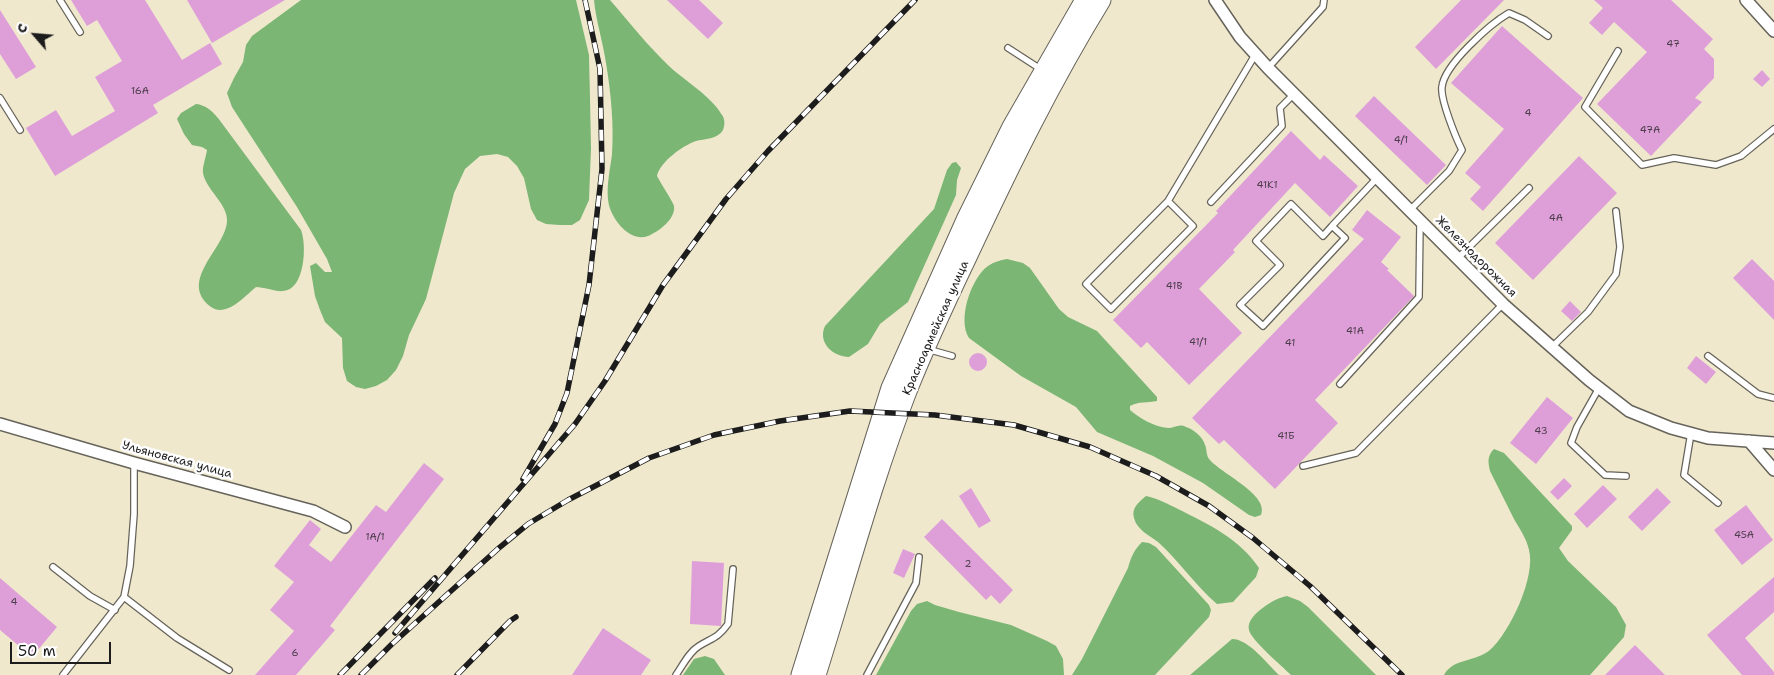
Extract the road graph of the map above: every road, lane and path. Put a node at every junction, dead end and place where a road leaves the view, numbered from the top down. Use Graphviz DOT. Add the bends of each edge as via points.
graph roads {
  1 [pos="60,0"];
  2 [pos="1084,0"];
  3 [pos="1102,0"];
  4 [pos="1214,0"];
  5 [pos="1324,0"];
  6 [pos="1746,0"];
  7 [pos="1774,31"];
  8 [pos="80,32"];
  9 [pos="1548,36"];
  10 [pos="1008,48"];
  11 [pos="1618,51"];
  12 [pos="1256,55"];
  13 [pos="1268,68"];
  14 [pos="1044,71"];
  15 [pos="1294,94"];
  16 [pos="0,98"];
  17 [pos="1774,129"];
  18 [pos="20,130"];
  19 [pos="1378,177"];
  20 [pos="1528,188"];
  21 [pos="1168,201"];
  22 [pos="1211,202"];
  23 [pos="1410,210"];
  24 [pos="1616,211"];
  25 [pos="1420,220"];
  26 [pos="1332,226"];
  27 [pos="1458,258"];
  28 [pos="1503,304"];
  29 [pos="1552,347"];
  30 [pos="925,348"];
  31 [pos="952,356"];
  32 [pos="1708,356"];
  33 [pos="1340,384"];
  34 [pos="1599,388"];
  35 [pos="1774,398"];
  36 [pos="0,424"];
  37 [pos="1691,433"];
  38 [pos="1749,441"];
  39 [pos="1774,443"];
  40 [pos="134,463"];
  41 [pos="1303,466"];
  42 [pos="1774,470"];
  43 [pos="1626,476"];
  44 [pos="1718,503"];
  45 [pos="345,527"];
  46 [pos="919,557"];
  47 [pos="52,567"];
  48 [pos="733,569"];
  49 [pos="124,596"];
  50 [pos="115,610"];
  51 [pos="229,670"];
  52 [pos="63,675"];
  53 [pos="676,675"];
  54 [pos="800,675"];
  55 [pos="816,675"];
  56 [pos="868,675"];
  1 -- 8 [label="lane"];
  2 -- 14 [label="main road, Красноармейская улица"];
  3 -- 30 [label="main road, Красноармейская улица" via="1025,135"];
  4 -- 12 [label="street, Железнодорожная"];
  5 -- 13 [label="lane" via="1323,7"];
  6 -- 7 [label="street"];
  9 -- 23 [label="lane" via="1509,13 1480,35 1450,68 1442,87 1444,101 1462,150 1449,171"];
  10 -- 14 [label="lane"];
  11 -- 17 [label="lane" via="1585,107 1642,165 1674,158 1716,165 1741,156"];
  12 -- 13 [label="street, Железнодорожная"];
  12 -- 21 [label="lane"];
  13 -- 15 [label="street, Железнодорожная"];
  14 -- 54 [label="main road, Красноармейская улица" via="966,220 891,388"];
  15 -- 19 [label="street, Железнодорожная"];
  15 -- 22 [label="lane" via="1280,108 1282,126"];
  16 -- 18 [label="lane"];
  19 -- 23 [label="street, Железнодорожная"];
  19 -- 26 [label="lane"];
  20 -- 27 [label="lane"];
  21 -- 21 [label="lane" via="1193,226 1111,308 1086,284"];
  23 -- 25 [label="street, Железнодорожная"];
  24 -- 29 [label="lane" via="1620,247 1616,274 1588,312"];
  25 -- 27 [label="street, Железнодорожная"];
  25 -- 33 [label="lane" via="1419,297"];
  26 -- 26 [label="lane" via="1345,238 1263,326 1240,305 1280,265 1256,241 1291,204 1323,236"];
  27 -- 28 [label="street, Железнодорожная"];
  28 -- 29 [label="street, Железнодорожная"];
  28 -- 41 [label="lane" via="1356,453"];
  29 -- 34 [label="street, Железнодорожная"];
  30 -- 31 [label="lane"];
  30 -- 55 [label="main road, Красноармейская улица" via="882,464"];
  32 -- 35 [label="lane" via="1758,394"];
  34 -- 37 [label="street, Железнодорожная" via="1629,411"];
  34 -- 43 [label="lane" via="1571,444 1605,475"];
  36 -- 40 [label="street, Ульяновская улица"];
  37 -- 38 [label="street, Железнодорожная" via="1708,438"];
  37 -- 44 [label="lane" via="1684,475"];
  38 -- 39 [label="street, Железнодорожная"];
  38 -- 42 [label="street"];
  40 -- 45 [label="street, Ульяновская улица" via="313,511"];
  40 -- 49 [label="lane" via="134,514"];
  46 -- 56 [label="lane" via="916,583"];
  47 -- 50 [label="lane" via="90,596"];
  48 -- 53 [label="lane" via="728,624 710,642 689,655"];
  49 -- 50 [label="lane"];
  49 -- 51 [label="lane" via="176,638"];
  50 -- 52 [label="lane"];
}
